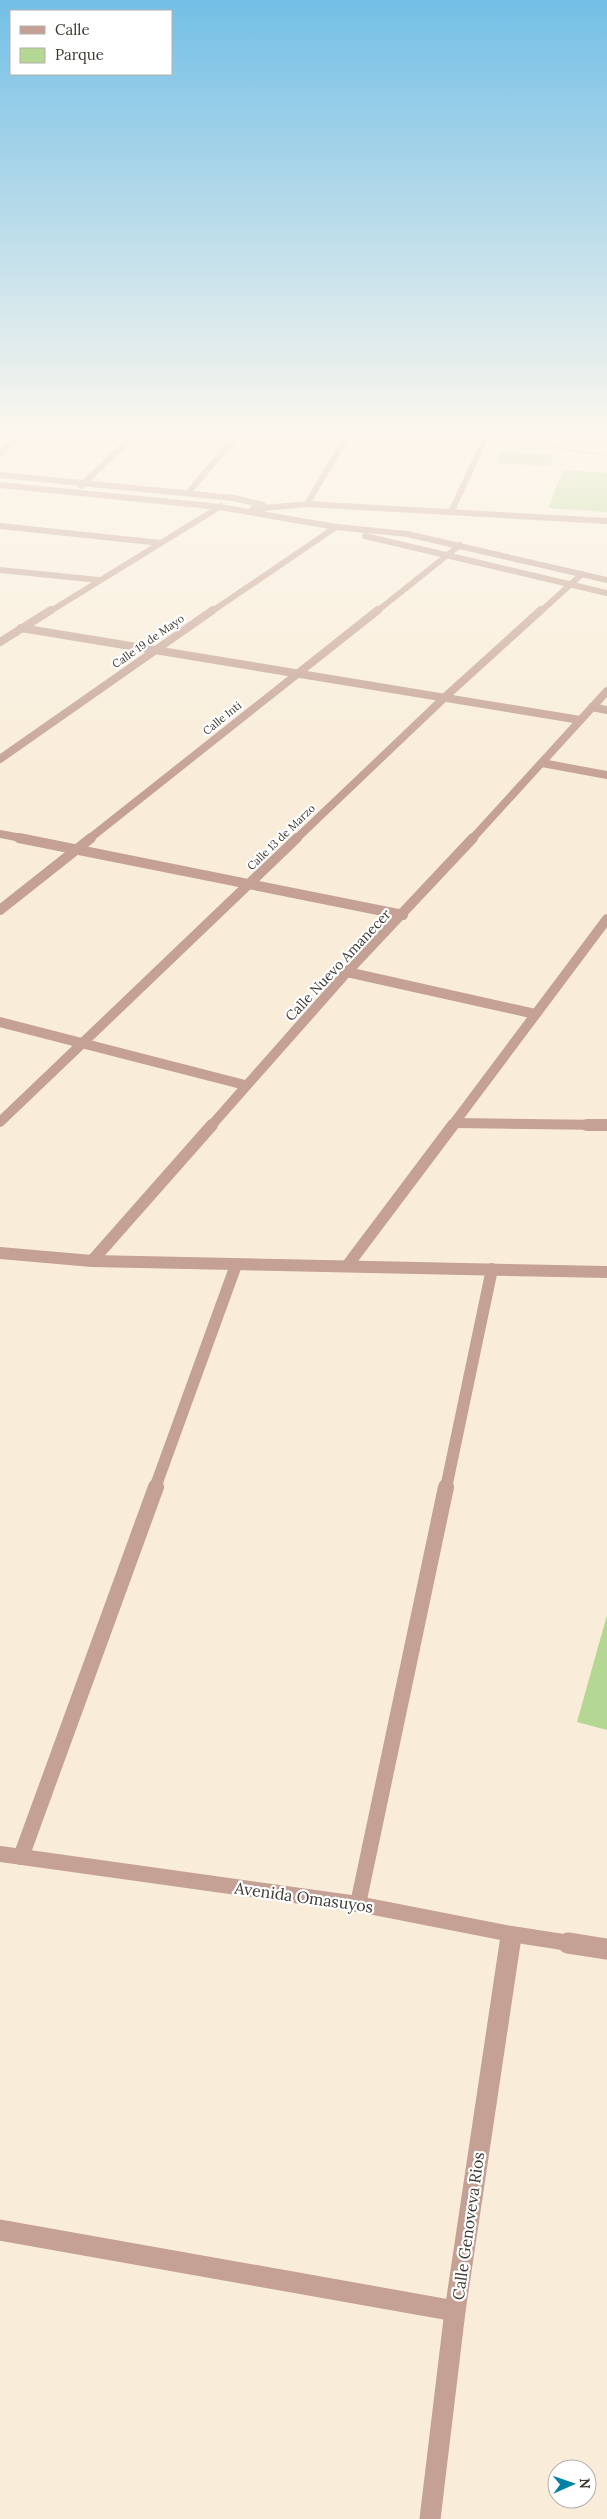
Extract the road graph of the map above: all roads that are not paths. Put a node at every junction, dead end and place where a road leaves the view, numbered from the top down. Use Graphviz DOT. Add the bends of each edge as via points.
graph roads {
  1 [pos="152,549"];
  2 [pos="304,549"];
  3 [pos="418,549"];
  4 [pos="456,549"];
  5 [pos="475,549"];
  6 [pos="447,556"];
  7 [pos="0,570"];
  8 [pos="582,574"];
  9 [pos="98,580"];
  10 [pos="607,580"];
  11 [pos="570,584"];
  12 [pos="607,593"];
  13 [pos="21,628"];
  14 [pos="0,642"];
  15 [pos="154,650"];
  16 [pos="298,672"];
  17 [pos="607,691"];
  18 [pos="445,697"];
  19 [pos="592,707"];
  20 [pos="607,710"];
  21 [pos="580,720"];
  22 [pos="0,759"];
  23 [pos="542,762"];
  24 [pos="607,775"];
  25 [pos="0,834"];
  26 [pos="76,851"];
  27 [pos="249,886"];
  28 [pos="0,910"];
  29 [pos="403,915"];
  30 [pos="607,919"];
  31 [pos="347,972"];
  32 [pos="535,1014"];
  33 [pos="0,1022"];
  34 [pos="85,1042"];
  35 [pos="245,1085"];
  36 [pos="0,1122"];
  37 [pos="456,1123"];
  38 [pos="607,1125"];
  39 [pos="0,1253"];
  40 [pos="92,1260"];
  41 [pos="236,1265"];
  42 [pos="347,1266"];
  43 [pos="492,1270"];
  44 [pos="607,1272"];
  45 [pos="0,1854"];
  46 [pos="21,1857"];
  47 [pos="358,1904"];
  48 [pos="511,1934"];
  49 [pos="607,1948"];
  50 [pos="0,2230"];
  51 [pos="455,2311"];
  52 [pos="430,2519"];
  1 -- 9 [label="street"];
  2 -- 15 [label="street, Calle 19 de Mayo"];
  3 -- 6 [label="street"];
  4 -- 6 [label="street, Calle Inti"];
  5 -- 8 [label="street"];
  6 -- 11 [label="street"];
  6 -- 16 [label="street, Calle Inti"];
  7 -- 9 [label="street"];
  8 -- 10 [label="street"];
  8 -- 11 [label="street, Calle 13 de Marzo"];
  9 -- 13 [label="street"];
  11 -- 12 [label="street"];
  11 -- 18 [label="street, Calle 13 de Marzo"];
  13 -- 14 [label="street"];
  13 -- 15 [label="street"];
  15 -- 16 [label="street"];
  15 -- 22 [label="street, Calle 19 de Mayo"];
  16 -- 18 [label="street"];
  16 -- 26 [label="street, Calle Inti"];
  17 -- 19 [label="street, Calle Nuevo Amanecer"];
  18 -- 21 [label="street"];
  18 -- 27 [label="street, Calle 13 de Marzo"];
  19 -- 20 [label="street"];
  19 -- 21 [label="street, Calle Nuevo Amanecer"];
  21 -- 23 [label="street, Calle Nuevo Amanecer"];
  23 -- 24 [label="street"];
  23 -- 29 [label="street, Calle Nuevo Amanecer"];
  25 -- 26 [label="street"];
  26 -- 27 [label="street"];
  26 -- 28 [label="street, Calle Inti"];
  27 -- 29 [label="street"];
  27 -- 34 [label="street, Calle 13 de Marzo"];
  29 -- 31 [label="street, Calle Nuevo Amanecer"];
  30 -- 32 [label="street"];
  31 -- 32 [label="street"];
  31 -- 35 [label="street, Calle Nuevo Amanecer"];
  32 -- 37 [label="street"];
  33 -- 34 [label="street"];
  34 -- 35 [label="street"];
  34 -- 36 [label="street, Calle 13 de Marzo"];
  35 -- 40 [label="street, Calle Nuevo Amanecer"];
  37 -- 38 [label="street"];
  37 -- 42 [label="street"];
  39 -- 40 [label="street"];
  40 -- 41 [label="street"];
  41 -- 42 [label="street"];
  41 -- 46 [label="street"];
  42 -- 43 [label="street"];
  43 -- 44 [label="street"];
  43 -- 47 [label="street"];
  45 -- 46 [label="street, Avenida Omasuyos"];
  46 -- 47 [label="street, Avenida Omasuyos"];
  47 -- 48 [label="street, Avenida Omasuyos"];
  48 -- 49 [label="street, Avenida Omasuyos"];
  48 -- 51 [label="street, Calle Genoveva Rios"];
  50 -- 51 [label="street"];
  51 -- 52 [label="street, Calle Genoveva Rios"];
}
